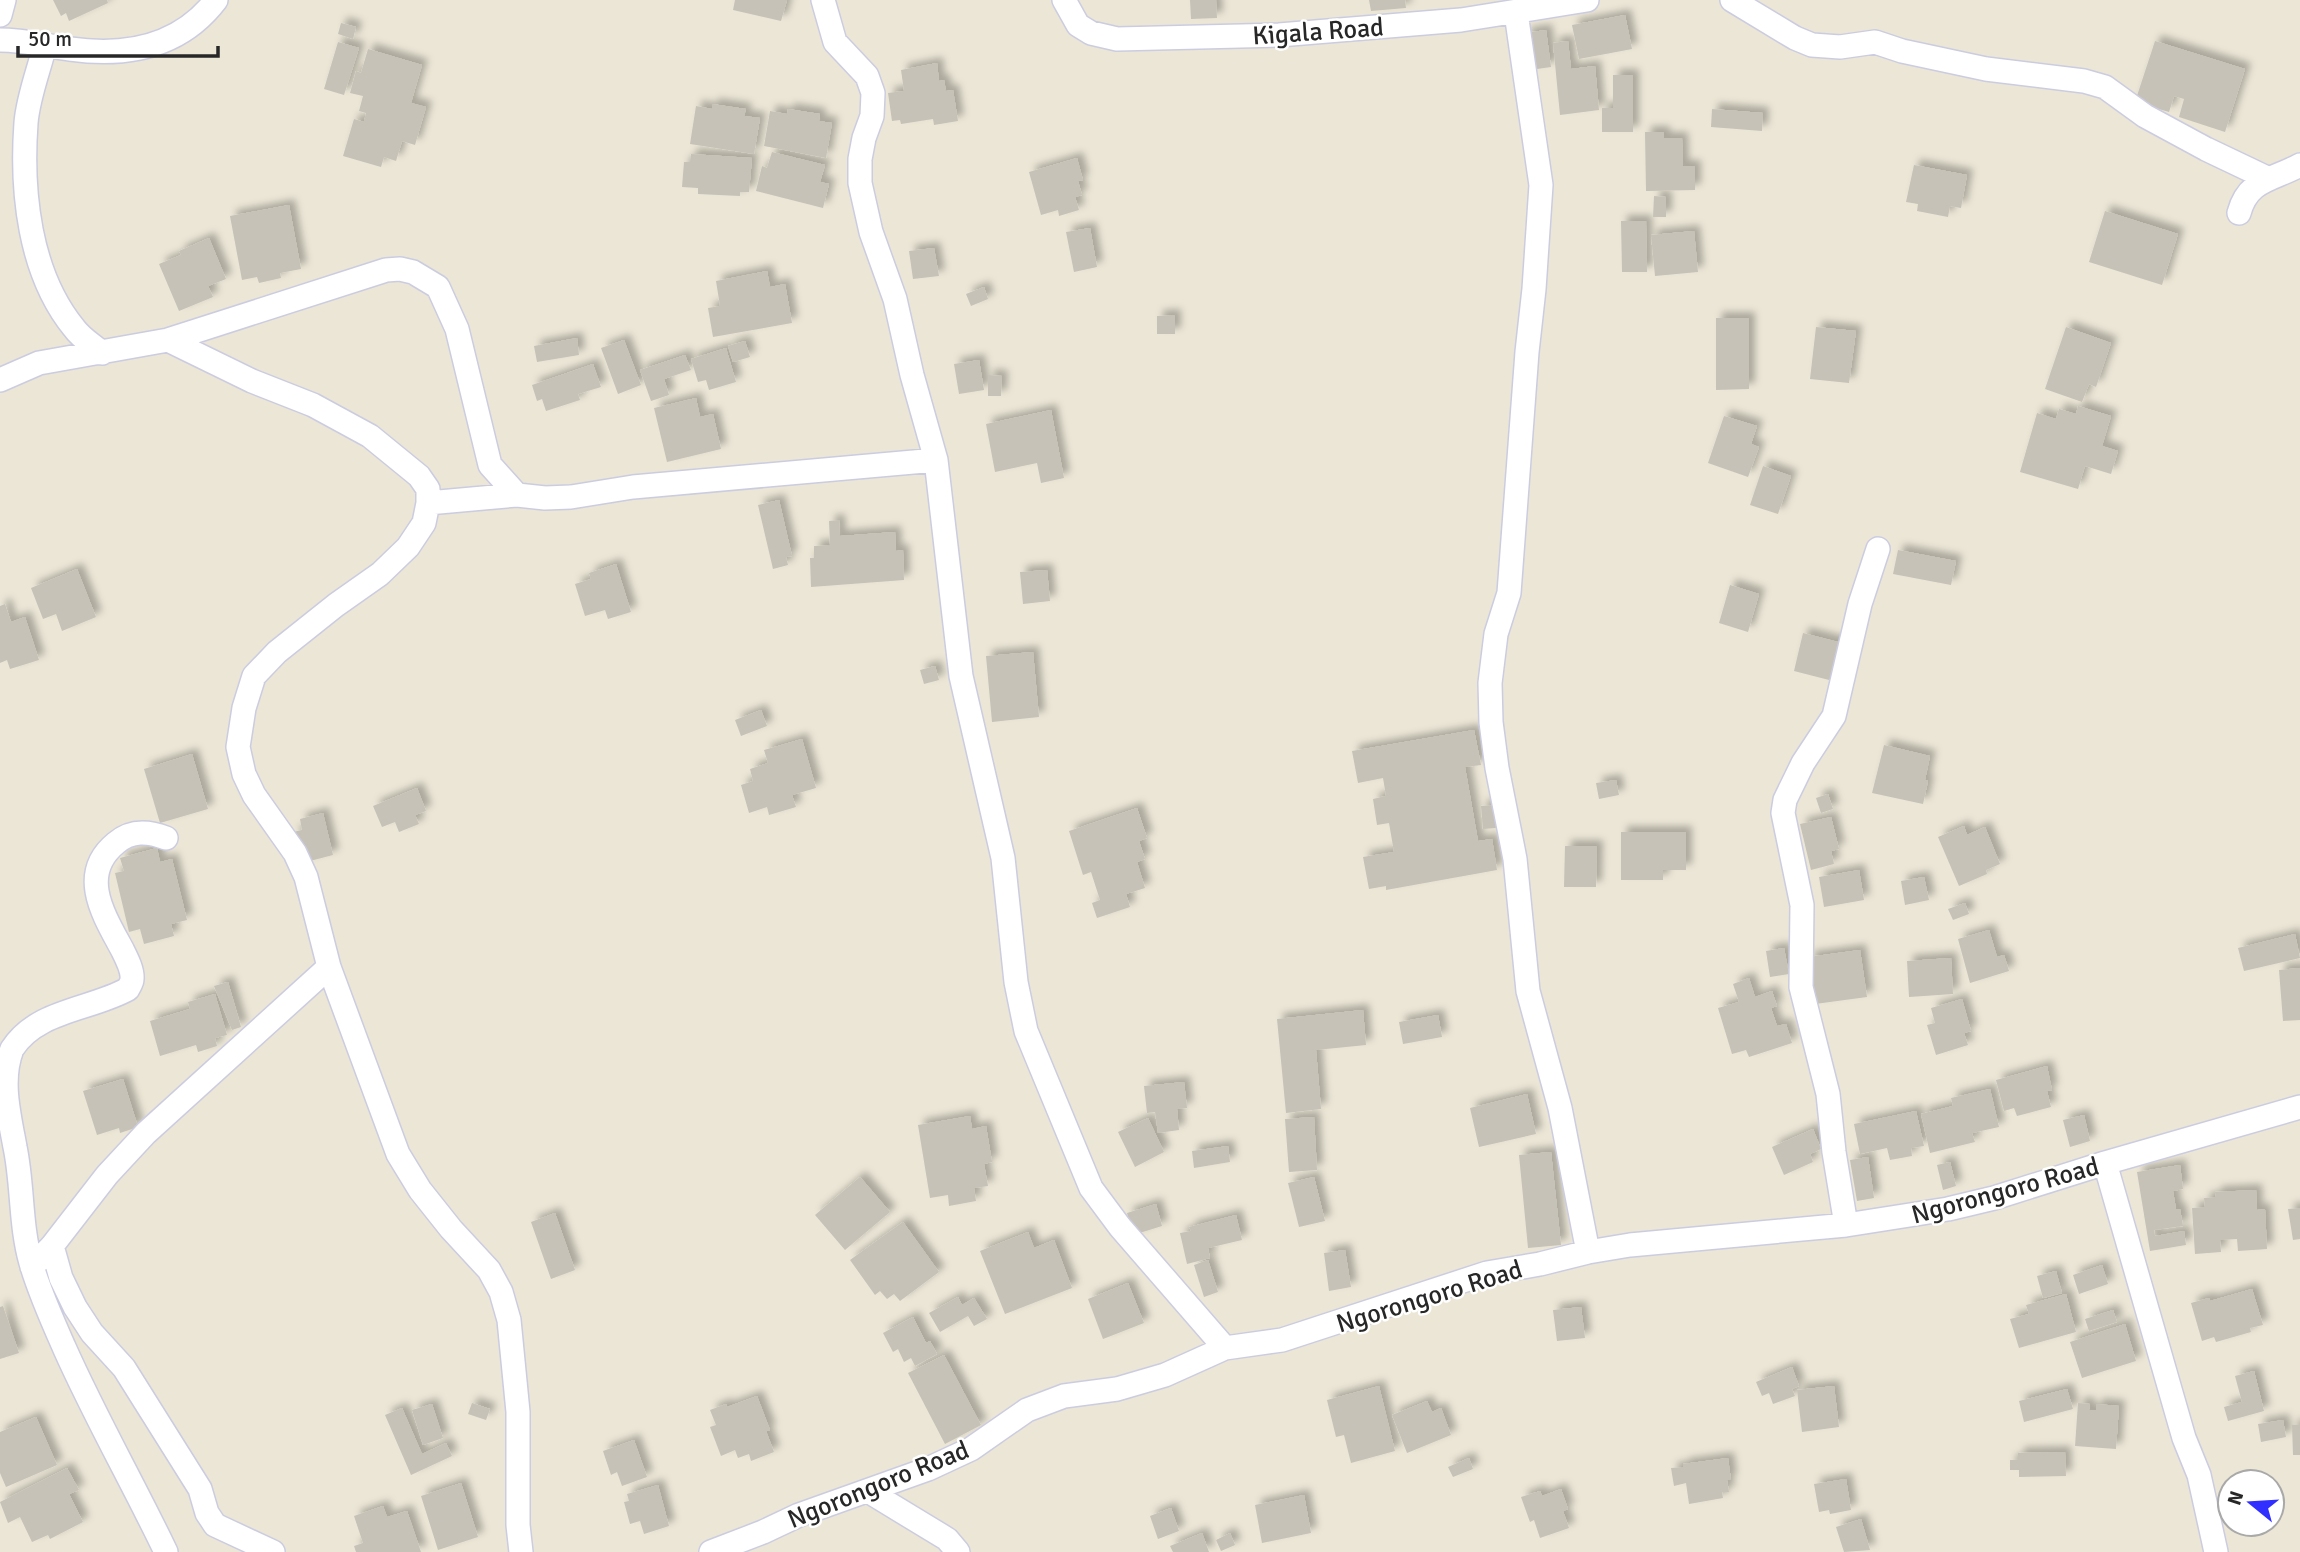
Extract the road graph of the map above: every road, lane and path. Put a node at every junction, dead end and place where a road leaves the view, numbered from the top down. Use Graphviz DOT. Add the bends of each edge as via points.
graph roads {
  1 [pos="4,0"];
  2 [pos="216,0"];
  3 [pos="823,0"];
  4 [pos="1064,0"];
  5 [pos="1587,0"];
  6 [pos="1732,0"];
  7 [pos="1516,13"];
  8 [pos="0,15"];
  9 [pos="0,40"];
  10 [pos="45,45"];
  11 [pos="2300,165"];
  12 [pos="2269,179"];
  13 [pos="2239,213"];
  14 [pos="168,340"];
  15 [pos="102,353"];
  16 [pos="0,380"];
  17 [pos="936,460"];
  18 [pos="517,495"];
  19 [pos="428,503"];
  20 [pos="1878,549"];
  21 [pos="166,838"];
  22 [pos="329,967"];
  23 [pos="2300,1107"];
  24 [pos="2105,1163"];
  25 [pos="1846,1226"];
  26 [pos="52,1246"];
  27 [pos="1588,1252"];
  28 [pos="32,1267"];
  29 [pos="1226,1348"];
  30 [pos="868,1491"];
  31 [pos="166,1552"];
  32 [pos="274,1552"];
  33 [pos="521,1552"];
  34 [pos="711,1552"];
  35 [pos="958,1552"];
  36 [pos="2216,1552"];
  1 -- 8 [label="street"];
  2 -- 10 [label="street" via="185,31 146,47 73,50"];
  3 -- 17 [label="street" via="835,42 867,76 873,93 860,183"];
  4 -- 7 [label="street, Kigala Road" via="1078,25 1117,39 1279,35"];
  5 -- 7 [label="street, Kigala Road"];
  6 -- 12 [label="street" via="1812,45 1875,42 1986,69 2105,87 2145,116"];
  7 -- 27 [label="street" via="1541,185 1509,593 1496,634 1491,722 1515,859 1528,991 1560,1108"];
  9 -- 10 [label="street"];
  10 -- 15 [label="street" via="26,121 31,226 56,300 75,329"];
  11 -- 12 [label="street"];
  12 -- 13 [label="street" via="2243,198"];
  14 -- 15 [label="street"];
  14 -- 18 [label="street" via="386,270 412,272 438,287 457,330 490,465"];
  14 -- 19 [label="street" via="313,405 370,436 419,476 428,489"];
  15 -- 16 [label="street" via="39,363"];
  17 -- 18 [label="street" via="633,487 571,497"];
  17 -- 29 [label="street" via="961,677 1003,858 1026,1031 1091,1188"];
  18 -- 19 [label="street"];
  19 -- 22 [label="street" via="424,523 408,547 380,574 276,652 254,676 244,708 238,747 244,774 306,877"];
  20 -- 25 [label="street" via="1834,716 1803,763 1783,813 1802,905 1801,987 1828,1094"];
  21 -- 28 [label="street" via="136,832 122,837 98,862 96,889 127,959 132,979 128,989 39,1023 11,1050 2,1070 1,1088 15,1148"];
  22 -- 26 [label="street" via="146,1133"];
  22 -- 33 [label="street" via="398,1154 420,1190 489,1270 501,1292 509,1320 518,1412"];
  23 -- 24 [label="street, Ngorongoro Road"];
  24 -- 25 [label="street, Ngorongoro Road" via="1994,1198"];
  24 -- 36 [label="street" via="2184,1438 2199,1475"];
  25 -- 27 [label="street, Ngorongoro Road"];
  26 -- 28 [label="street"];
  26 -- 32 [label="street" via="75,1307 92,1334 124,1368 200,1489 215,1525"];
  27 -- 29 [label="street, Ngorongoro Road" via="1487,1273 1282,1340"];
  28 -- 31 [label="street" via="90,1405"];
  29 -- 30 [label="street, Ngorongoro Road" via="1165,1375 1117,1389 1064,1395 1027,1410 971,1449"];
  30 -- 34 [label="street, Ngorongoro Road"];
  30 -- 35 [label="street" via="947,1539"];
}
